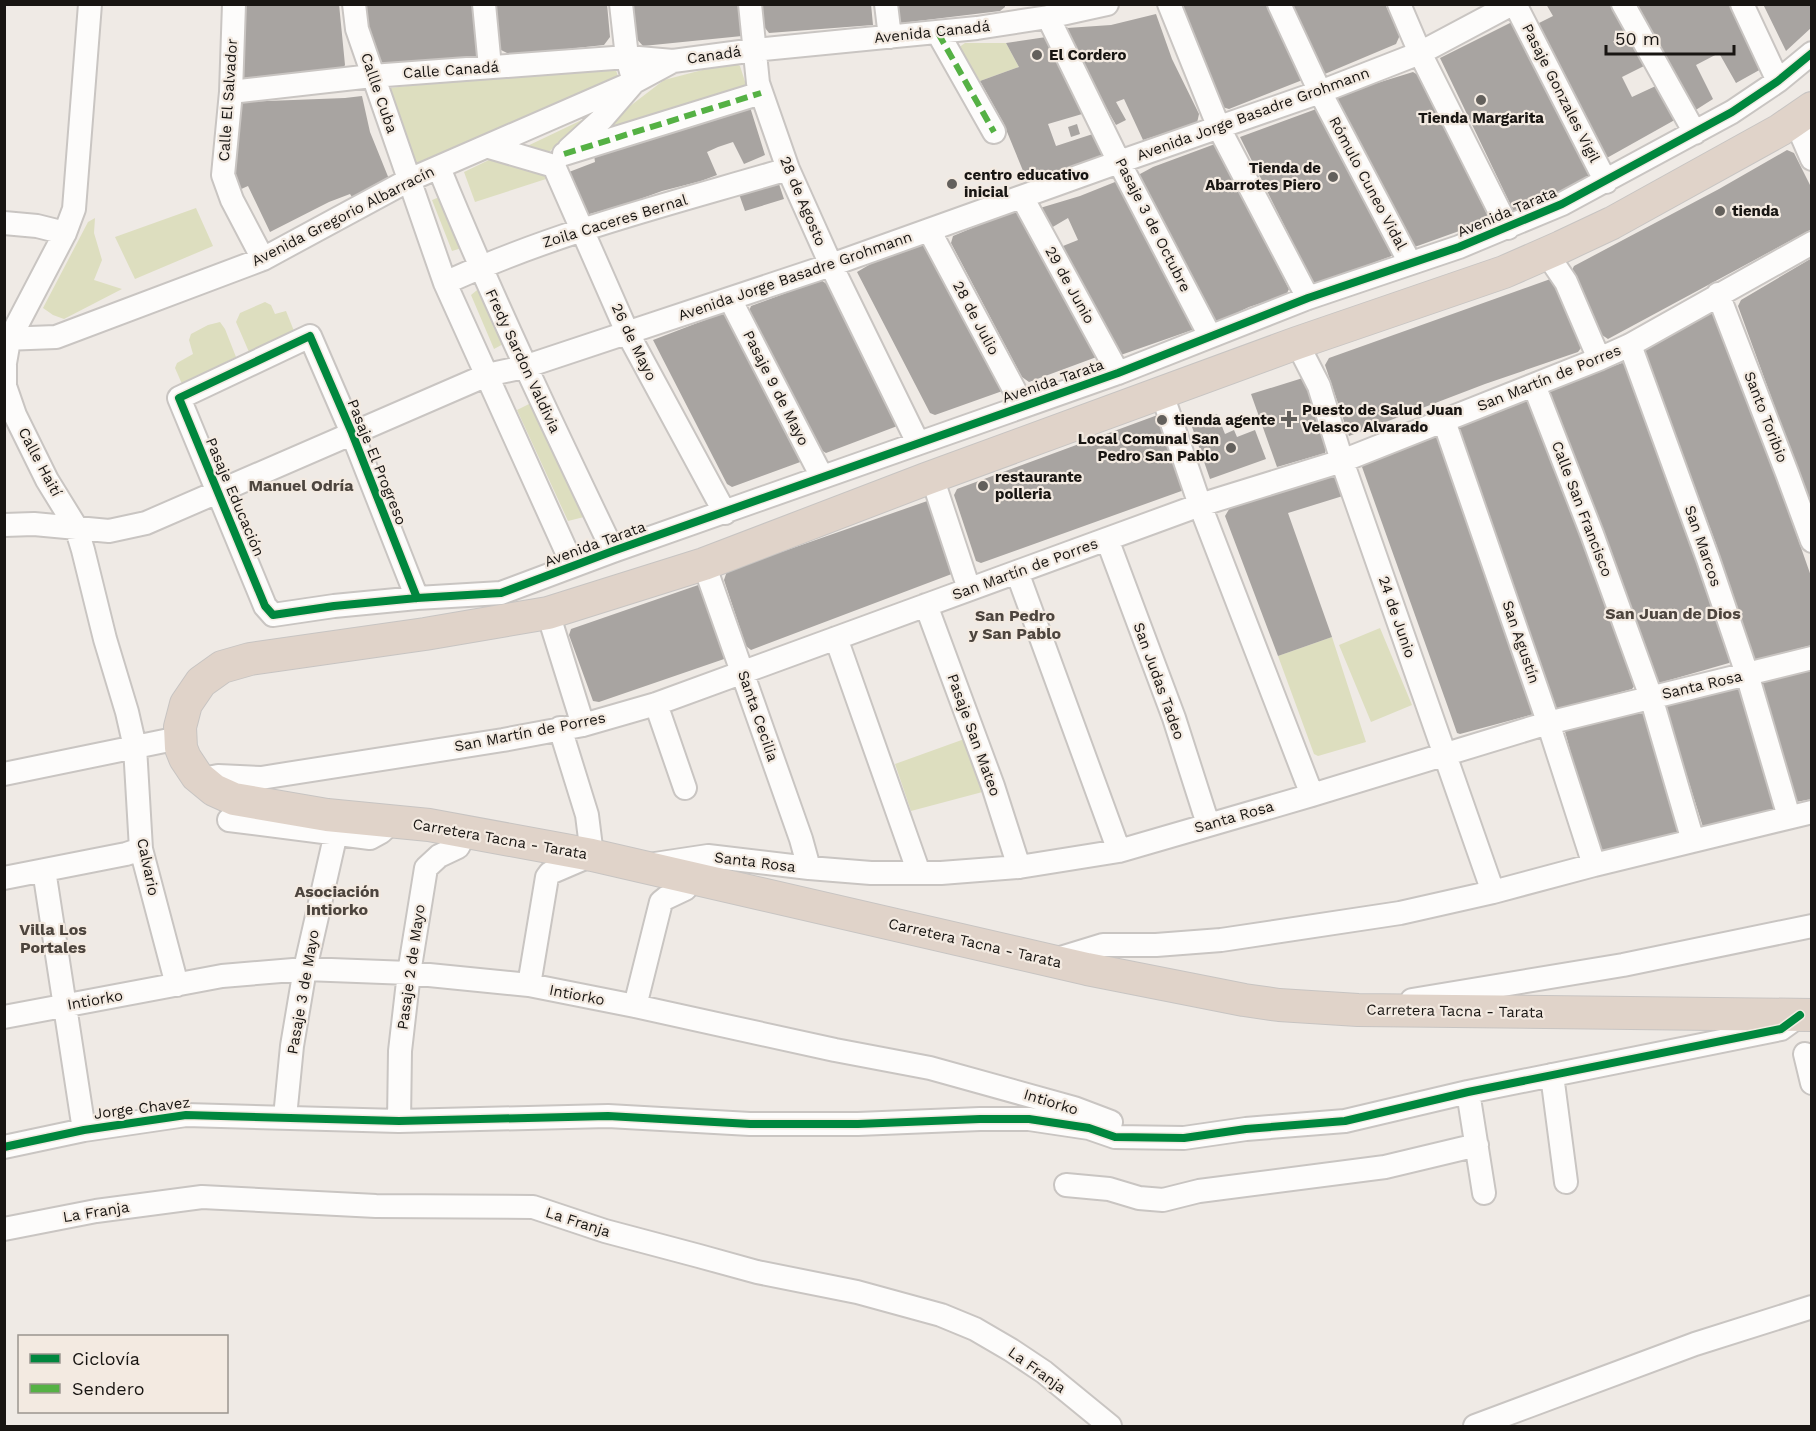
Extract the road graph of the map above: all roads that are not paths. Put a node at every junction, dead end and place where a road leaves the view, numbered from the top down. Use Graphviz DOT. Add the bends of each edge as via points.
graph roads {
  1 [pos="90,4"];
  2 [pos="234,4"];
  3 [pos="354,4"];
  4 [pos="484,4"];
  5 [pos="621,4"];
  6 [pos="750,4"];
  7 [pos="886,4"];
  8 [pos="1107,4"];
  9 [pos="1169,4"];
  10 [pos="1279,4"];
  11 [pos="1399,4"];
  12 [pos="1513,4"];
  13 [pos="1623,4"];
  14 [pos="1742,4"];
  15 [pos="1014,14"];
  16 [pos="1048,17"];
  17 [pos="938,33"];
  18 [pos="890,37"];
  19 [pos="755,50"];
  20 [pos="1812,52"];
  21 [pos="1420,53"];
  22 [pos="627,57"];
  23 [pos="673,61"];
  24 [pos="490,67"];
  25 [pos="372,75"];
  26 [pos="1778,81"];
  27 [pos="634,82"];
  28 [pos="231,92"];
  29 [pos="1320,92"];
  30 [pos="761,93"];
  31 [pos="1803,114"];
  32 [pos="1219,128"];
  33 [pos="994,132"];
  34 [pos="1695,134"];
  35 [pos="489,147"];
  36 [pos="1812,159"];
  37 [pos="559,160"];
  38 [pos="1119,162"];
  39 [pos="439,168"];
  40 [pos="789,169"];
  41 [pos="410,180"];
  42 [pos="1606,182"];
  43 [pos="1022,197"];
  44 [pos="4,223"];
  45 [pos="1508,228"];
  46 [pos="584,229"];
  47 [pos="929,230"];
  48 [pos="65,233"];
  49 [pos="1812,243"];
  50 [pos="1547,254"];
  51 [pos="263,259"];
  52 [pos="1410,263"];
  53 [pos="831,265"];
  54 [pos="479,267"];
  55 [pos="445,283"];
  56 [pos="1718,294"];
  57 [pos="1308,298"];
  58 [pos="730,299"];
  59 [pos="627,332"];
  60 [pos="1210,336"];
  61 [pos="7,339"];
  62 [pos="1297,343"];
  63 [pos="1630,345"];
  64 [pos="1599,359"];
  65 [pos="524,367"];
  66 [pos="1118,373"];
  67 [pos="487,375"];
  68 [pos="1534,385"];
  69 [pos="1162,394"];
  70 [pos="178,398"];
  71 [pos="1023,406"];
  72 [pos="1444,421"];
  73 [pos="352,433"];
  74 [pos="918,443"];
  75 [pos="1342,461"];
  76 [pos="822,477"];
  77 [pos="932,477"];
  78 [pos="218,491"];
  79 [pos="1200,505"];
  80 [pos="4,511"];
  81 [pos="724,513"];
  82 [pos="4,525"];
  83 [pos="76,527"];
  84 [pos="1107,538"];
  85 [pos="1812,541"];
  86 [pos="613,551"];
  87 [pos="704,564"];
  88 [pos="573,566"];
  89 [pos="1017,572"];
  90 [pos="969,590"];
  91 [pos="417,598"];
  92 [pos="926,605"];
  93 [pos="265,606"];
  94 [pos="506,607"];
  95 [pos="548,613"];
  96 [pos="836,638"];
  97 [pos="1812,658"];
  98 [pos="743,672"];
  99 [pos="1747,674"];
  100 [pos="1651,697"];
  101 [pos="656,704"];
  102 [pos="1548,723"];
  103 [pos="583,725"];
  104 [pos="560,728"];
  105 [pos="179,738"];
  106 [pos="135,747"];
  107 [pos="1443,753"];
  108 [pos="4,774"];
  109 [pos="205,784"];
  110 [pos="686,788"];
  111 [pos="1312,795"];
  112 [pos="1812,812"];
  113 [pos="1789,817"];
  114 [pos="229,820"];
  115 [pos="392,822"];
  116 [pos="1208,824"];
  117 [pos="466,832"];
  118 [pos="336,833"];
  119 [pos="1693,840"];
  120 [pos="141,849"];
  121 [pos="1119,851"];
  122 [pos="592,855"];
  123 [pos="1594,865"];
  124 [pos="644,866"];
  125 [pos="1019,867"];
  126 [pos="809,868"];
  127 [pos="44,870"];
  128 [pos="919,873"];
  129 [pos="4,878"];
  130 [pos="695,878"];
  131 [pos="1493,892"];
  132 [pos="1812,926"];
  133 [pos="1054,960"];
  134 [pos="305,969"];
  135 [pos="409,973"];
  136 [pos="177,985"];
  137 [pos="529,985"];
  138 [pos="66,1005"];
  139 [pos="635,1006"];
  140 [pos="1358,1010"];
  141 [pos="1806,1015"];
  142 [pos="4,1017"];
  143 [pos="1805,1053"];
  144 [pos="1552,1074"];
  145 [pos="1812,1083"];
  146 [pos="1468,1092"];
  147 [pos="285,1117"];
  148 [pos="399,1121"];
  149 [pos="84,1130"];
  150 [pos="1136,1136"];
  151 [pos="1477,1145"];
  152 [pos="4,1147"];
  153 [pos="1566,1182"];
  154 [pos="1066,1185"];
  155 [pos="1484,1193"];
  156 [pos="4,1228"];
  157 [pos="1812,1307"];
  158 [pos="1110,1426"];
  159 [pos="1475,1426"];
  1 -- 48 [label="street, Calle Haití" via="76,192"];
  2 -- 28 [label="street, Calle El Salvador"];
  3 -- 25 [label="street, Callle Cuba" via="357,29"];
  4 -- 24 [label="street"];
  5 -- 22 [label="street"];
  6 -- 19 [label="street, 28 de Agosto"];
  7 -- 18 [label="street"];
  8 -- 16 [label="street, Avenida Canadá"];
  9 -- 32 [label="street"];
  10 -- 29 [label="street, Rómulo Cuneo Vidal"];
  11 -- 21 [label="street"];
  12 -- 21 [label="street, Avenida Jorge Basadre Grohmann"];
  12 -- 42 [label="street, Pasaje Gonzales Vigil"];
  13 -- 34 [label="street"];
  14 -- 26 [label="street"];
  15 -- 16 [label="street, Avenida Canadá"];
  15 -- 17 [label="street, Avenida Canadá"];
  16 -- 38 [label="street, Pasaje 3 de Octubre"];
  17 -- 18 [label="street, Avenida Canadá"];
  17 -- 33 [label="street"];
  18 -- 19 [label="street, Avenida Canadá"];
  19 -- 23 [label="street, Canadá"];
  19 -- 30 [label="street, 28 de Agosto"];
  20 -- 26 [label="street, Avenida Tarata"];
  21 -- 29 [label="street, Avenida Jorge Basadre Grohmann"];
  21 -- 45 [label="street"];
  22 -- 23 [label="street, Calle Canadá"];
  22 -- 24 [label="street, Calle Canadá"];
  22 -- 27 [label="street"];
  23 -- 27 [label="street, Avenida Gregorio Albarracín"];
  24 -- 25 [label="street, Calle Canadá"];
  25 -- 28 [label="street, Calle Canadá"];
  25 -- 41 [label="street, Callle Cuba"];
  26 -- 34 [label="street, Avenida Tarata"];
  27 -- 35 [label="street, Avenida Gregorio Albarracín"];
  27 -- 37 [label="street"];
  28 -- 51 [label="street, Calle El Salvador" via="223,175"];
  29 -- 32 [label="street, Avenida Jorge Basadre Grohmann"];
  29 -- 52 [label="street, Rómulo Cuneo Vidal"];
  30 -- 37 [label="street"];
  30 -- 40 [label="street, 28 de Agosto"];
  31 -- 36 [label="street"];
  31 -- 50 [label="highway, Avenida Tarata" via="1612,223"];
  32 -- 38 [label="street, Avenida Jorge Basadre Grohmann"];
  32 -- 57 [label="street"];
  34 -- 42 [label="street, Avenida Tarata"];
  35 -- 37 [label="street"];
  35 -- 39 [label="street, Avenida Gregorio Albarracín"];
  37 -- 46 [label="street, 26 de Mayo"];
  38 -- 43 [label="street, Avenida Jorge Basadre Grohmann"];
  38 -- 60 [label="street, Pasaje 3 de Octubre"];
  39 -- 41 [label="street, Avenida Gregorio Albarracín"];
  39 -- 54 [label="street, Fredy Sardon Valdivia"];
  40 -- 46 [label="street, Zoila Caceres Bernal"];
  40 -- 53 [label="street, 28 de Agosto"];
  41 -- 51 [label="street, Avenida Gregorio Albarracín"];
  41 -- 55 [label="street"];
  42 -- 45 [label="street, Avenida Tarata"];
  43 -- 47 [label="street, Avenida Jorge Basadre Grohmann"];
  43 -- 66 [label="street, 29 de Junio"];
  44 -- 48 [label="street"];
  45 -- 52 [label="street, Avenida Tarata"];
  46 -- 54 [label="street, Zoila Caceres Bernal"];
  46 -- 59 [label="street, 26 de Mayo"];
  47 -- 53 [label="street, Avenida Jorge Basadre Grohmann"];
  47 -- 71 [label="street, 28 de Julio"];
  48 -- 61 [label="street, Calle Haití"];
  49 -- 56 [label="street, San Martín de Porres"];
  50 -- 62 [label="highway, Avenida Tarata"];
  50 -- 64 [label="street" via="1566,282"];
  51 -- 61 [label="street, Avenida Gregorio Albarracín" via="56,337"];
  52 -- 57 [label="street, Avenida Tarata"];
  53 -- 58 [label="street, Avenida Jorge Basadre Grohmann"];
  53 -- 74 [label="street, 28 de Agosto"];
  54 -- 55 [label="street, Zoila Caceres Bernal"];
  54 -- 65 [label="street, Fredy Sardon Valdivia"];
  55 -- 67 [label="street"];
  56 -- 63 [label="street, San Martín de Porres"];
  56 -- 85 [label="street, Santo Toribio"];
  57 -- 60 [label="street, Avenida Tarata"];
  58 -- 59 [label="street, Avenida Jorge Basadre Grohmann"];
  58 -- 76 [label="street, Pasaje 9 de Mayo"];
  59 -- 65 [label="street, Avenida Jorge Basadre Grohmann"];
  59 -- 81 [label="street, 26 de Mayo"];
  60 -- 66 [label="street, Avenida Tarata"];
  61 -- 83 [label="street, Calle Haití" via="5,386 15,415"];
  62 -- 69 [label="highway, Avenida Tarata"];
  62 -- 75 [label="street, 24 de Junio" via="1318,387"];
  63 -- 64 [label="street, San Martín de Porres"];
  63 -- 99 [label="street, San Marcos"];
  64 -- 68 [label="street, San Martín de Porres"];
  65 -- 67 [label="street, Avenida Jorge Basadre Grohmann"];
  65 -- 86 [label="street, Fredy Sardon Valdivia"];
  66 -- 71 [label="street, Avenida Tarata"];
  67 -- 73 [label="street, Avenida Jorge Basadre Grohmann"];
  67 -- 88 [label="street"];
  68 -- 72 [label="street, San Martín de Porres"];
  68 -- 100 [label="street, Calle San Francisco"];
  69 -- 77 [label="highway, Avenida Tarata"];
  69 -- 79 [label="street"];
  70 -- 73 [label="street, Pasaje El Progreso" via="310,336"];
  70 -- 78 [label="street, Pasaje Educación"];
  71 -- 74 [label="street, Avenida Tarata"];
  72 -- 75 [label="street, San Martín de Porres"];
  72 -- 102 [label="street, San Agustín"];
  73 -- 78 [label="street, Avenida Jorge Basadre Grohmann"];
  73 -- 91 [label="street, Pasaje El Progreso"];
  74 -- 76 [label="street, Avenida Tarata"];
  75 -- 79 [label="street, San Martín de Porres"];
  75 -- 107 [label="street, 24 de Junio"];
  76 -- 81 [label="street, Avenida Tarata"];
  77 -- 87 [label="highway, Avenida Tarata"];
  77 -- 90 [label="street"];
  78 -- 83 [label="street, Avenida Jorge Basadre Grohmann" via="146,523 109,531"];
  78 -- 93 [label="street, Pasaje Educación"];
  79 -- 84 [label="street, San Martín de Porres"];
  79 -- 111 [label="street"];
  80 -- 83 [label="street, Avenida Jorge Basadre Grohmann" via="34,513"];
  81 -- 86 [label="street, Avenida Tarata"];
  82 -- 83 [label="street, Avenida Jorge Basadre Grohmann"];
  83 -- 106 [label="street, Calle Haití"];
  84 -- 89 [label="street, San Martín de Porres"];
  84 -- 116 [label="street, San Judas Tadeo" via="1174,718"];
  86 -- 88 [label="street, Avenida Tarata"];
  87 -- 95 [label="highway, Avenida Tarata"];
  87 -- 98 [label="street, Santa Cecilia"];
  88 -- 94 [label="street, Avenida Tarata"];
  89 -- 90 [label="street, San Martín de Porres"];
  89 -- 121 [label="street"];
  90 -- 92 [label="street, San Martín de Porres"];
  91 -- 93 [label="street, Avenida Tarata" via="273,615"];
  91 -- 94 [label="street, Avenida Tarata"];
  92 -- 96 [label="street, San Martín de Porres"];
  92 -- 125 [label="street, Pasaje San Mateo"];
  94 -- 95 [label="highway, Avenida Tarata"];
  94 -- 105 [label="highway, Avenida Tarata" via="222,667 192,692 182,716"];
  95 -- 103 [label="street"];
  96 -- 98 [label="street, San Martín de Porres"];
  96 -- 128 [label="street"];
  97 -- 99 [label="street, Santa Rosa"];
  98 -- 101 [label="street, San Martín de Porres"];
  98 -- 126 [label="street, Santa Cecilia"];
  99 -- 100 [label="street, Santa Rosa"];
  99 -- 113 [label="street, San Marcos"];
  100 -- 102 [label="street, Santa Rosa"];
  100 -- 119 [label="street, Calle San Francisco"];
  101 -- 103 [label="street, San Martín de Porres"];
  101 -- 110 [label="street"];
  102 -- 107 [label="street, Santa Rosa"];
  102 -- 123 [label="street, San Agustín"];
  103 -- 104 [label="street, San Martín de Porres"];
  104 -- 109 [label="street, San Martín de Porres" via="261,778 218,776"];
  104 -- 122 [label="street" via="587,815"];
  105 -- 106 [label="street"];
  105 -- 109 [label="highway, Carretera Tacna - Tarata" via="190,767"];
  106 -- 108 [label="street"];
  106 -- 120 [label="street, Calvario"];
  107 -- 111 [label="street, Santa Rosa"];
  107 -- 131 [label="street, 24 de Junio"];
  109 -- 115 [label="highway, Carretera Tacna - Tarata" via="234,799"];
  111 -- 116 [label="street, Santa Rosa"];
  112 -- 113 [label="street"];
  113 -- 119 [label="street"];
  114 -- 118 [label="street"];
  115 -- 117 [label="highway, Carretera Tacna - Tarata"];
  115 -- 118 [label="street" via="369,838"];
  116 -- 121 [label="street, Santa Rosa"];
  117 -- 122 [label="highway, Carretera Tacna - Tarata"];
  117 -- 135 [label="street, Pasaje 2 de Mayo" via="458,847 426,868"];
  118 -- 134 [label="street, Pasaje 3 de Mayo"];
  119 -- 123 [label="street"];
  120 -- 127 [label="street"];
  120 -- 136 [label="street, Calvario"];
  121 -- 125 [label="street, Santa Rosa"];
  122 -- 124 [label="highway, Carretera Tacna - Tarata"];
  122 -- 137 [label="street" via="547,877"];
  123 -- 131 [label="street"];
  124 -- 126 [label="street, Santa Rosa" via="708,856"];
  124 -- 130 [label="highway, Carretera Tacna - Tarata"];
  125 -- 128 [label="street, Santa Rosa"];
  126 -- 128 [label="street, Santa Rosa"];
  127 -- 129 [label="street"];
  127 -- 138 [label="street"];
  130 -- 133 [label="highway, Carretera Tacna - Tarata"];
  130 -- 139 [label="street" via="685,889 661,902"];
  131 -- 133 [label="street" via="1400,913 1221,940 1103,945"];
  132 -- 140 [label="street" via="1623,965"];
  133 -- 140 [label="highway, Carretera Tacna - Tarata" via="1244,1000"];
  134 -- 135 [label="street, Intiorko"];
  134 -- 136 [label="street, Intiorko" via="222,976"];
  134 -- 147 [label="street, Pasaje 3 de Mayo"];
  135 -- 137 [label="street, Intiorko"];
  135 -- 148 [label="street, Pasaje 2 de Mayo" via="400,1051"];
  136 -- 138 [label="street, Intiorko"];
  137 -- 139 [label="street, Intiorko"];
  138 -- 142 [label="street, Intiorko"];
  138 -- 149 [label="street"];
  139 -- 150 [label="street, Intiorko" via="941,1071 1107,1119"];
  140 -- 141 [label="highway, Carretera Tacna - Tarata"];
  141 -- 144 [label="street, Jorge Chavez" via="1781,1029"];
  143 -- 145 [label="street"];
  144 -- 146 [label="street, Jorge Chavez"];
  144 -- 153 [label="street"];
  146 -- 150 [label="street, Jorge Chavez" via="1345,1120 1184,1138"];
  146 -- 151 [label="street"];
  147 -- 148 [label="street, Jorge Chavez"];
  147 -- 149 [label="street, Jorge Chavez" via="186,1114"];
  148 -- 150 [label="street, Jorge Chavez" via="609,1116 750,1124 858,1124 1029,1119 1089,1128 1115,1137"];
  149 -- 152 [label="street, Jorge Chavez"];
  151 -- 154 [label="street" via="1385,1167 1199,1191 1163,1200"];
  151 -- 155 [label="street"];
  156 -- 158 [label="street, La Franja" via="202,1197 376,1206 533,1207 728,1264 941,1315 1011,1350"];
  157 -- 159 [label="street" via="1695,1344"];
}
